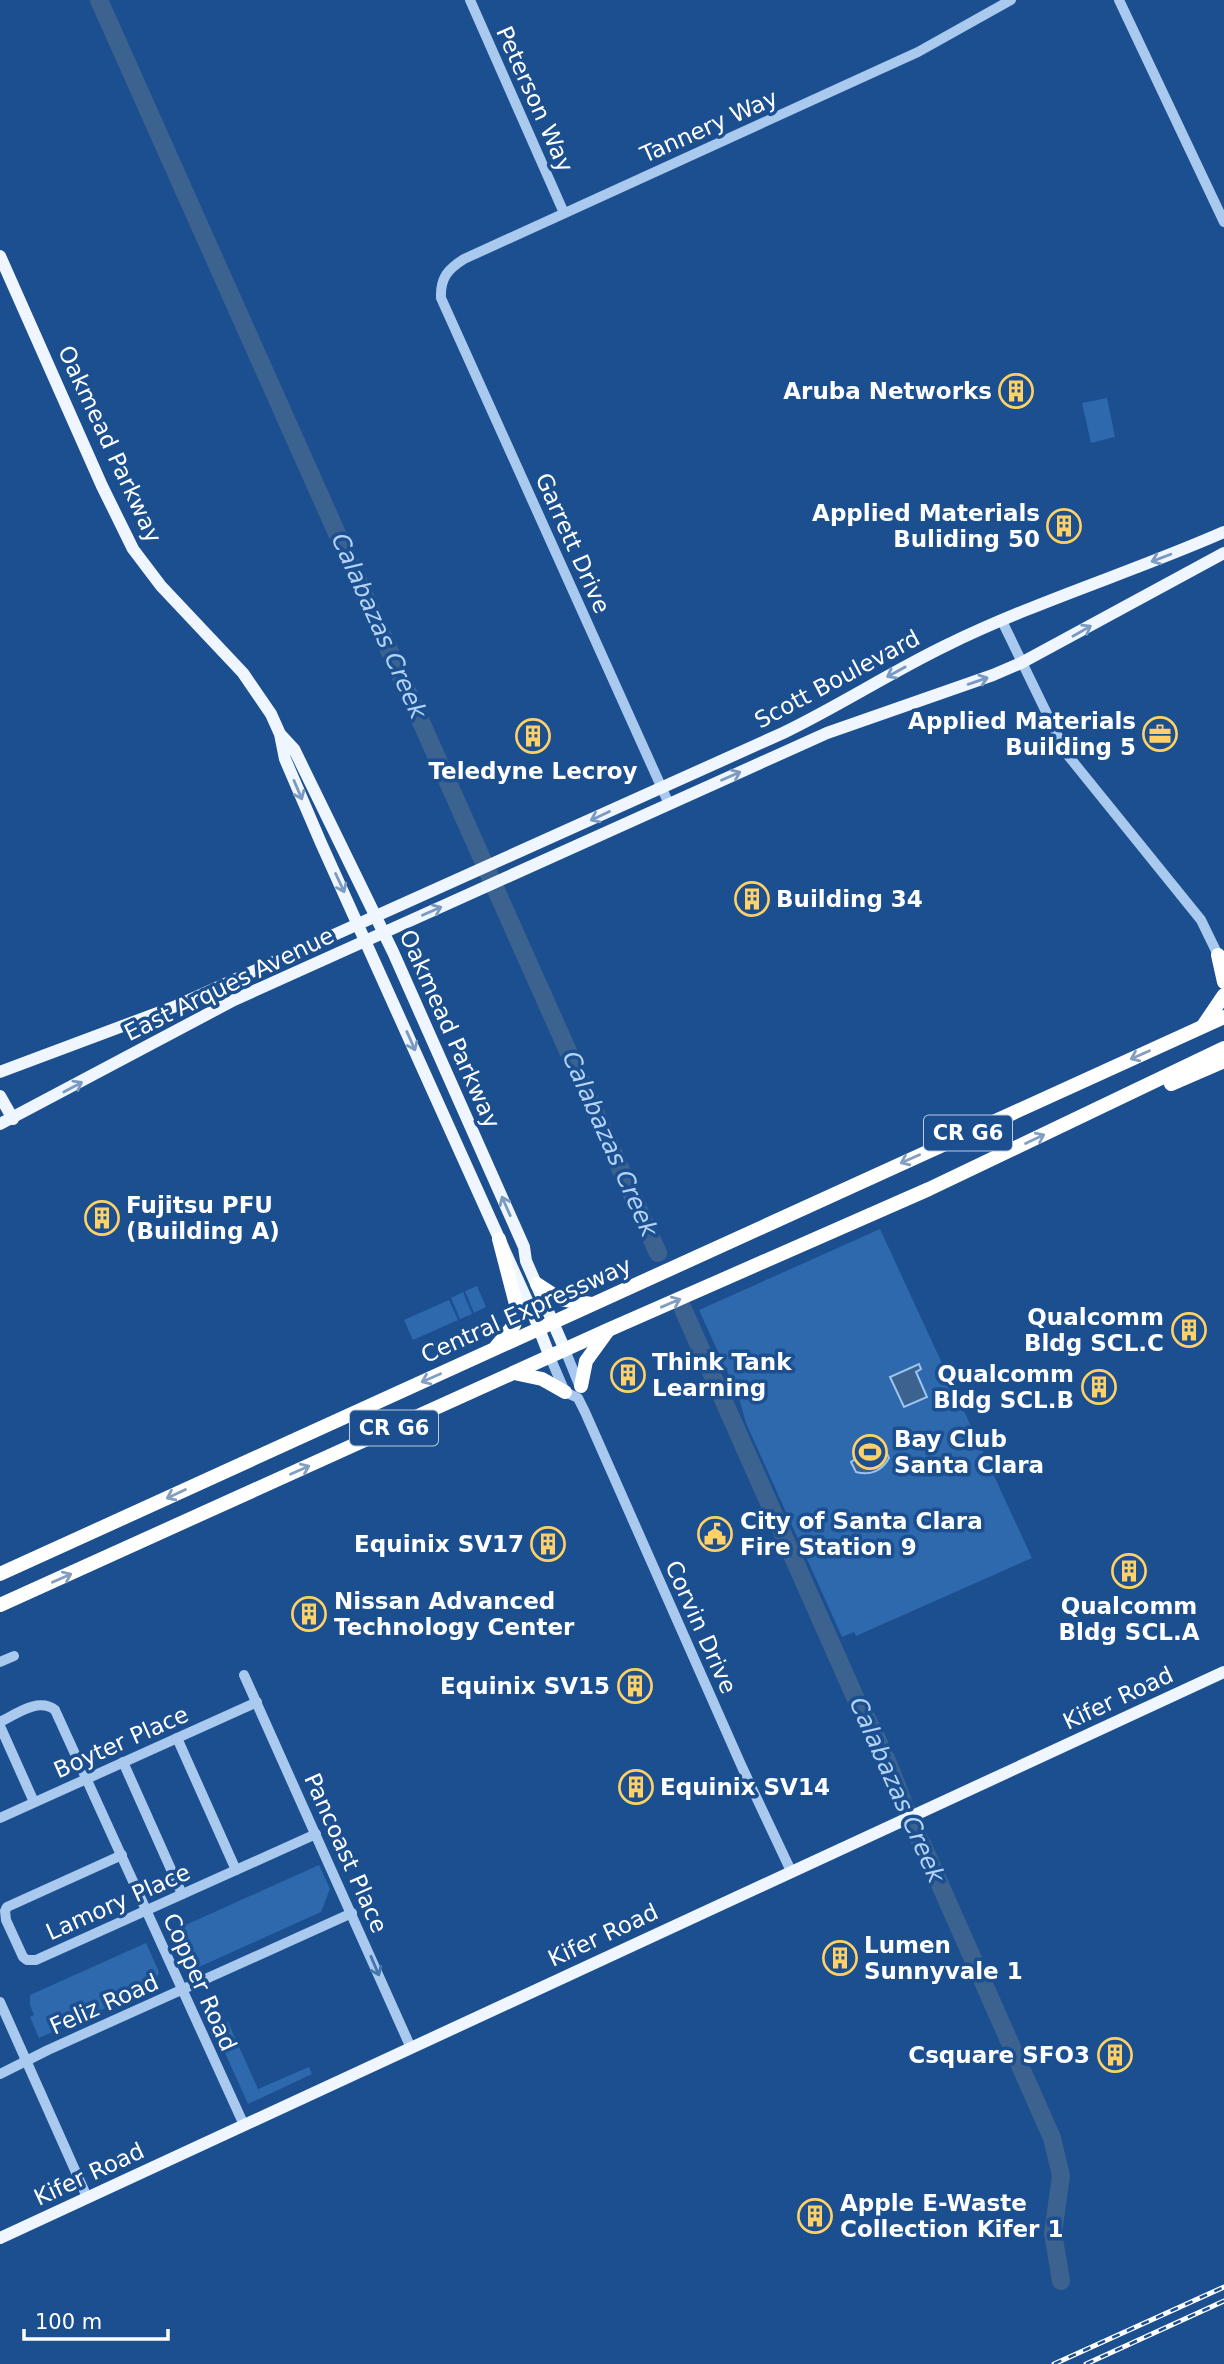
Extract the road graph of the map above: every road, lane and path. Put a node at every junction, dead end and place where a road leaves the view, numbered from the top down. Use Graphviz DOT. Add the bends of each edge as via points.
graph roads {
  1 [pos="470,0"];
  2 [pos="1011,0"];
  3 [pos="1119,0"];
  4 [pos="564,213"];
  5 [pos="1224,222"];
  6 [pos="0,256"];
  7 [pos="441,298"];
  8 [pos="1224,532"];
  9 [pos="1224,553"];
  10 [pos="1002,621"];
  11 [pos="1021,663"];
  12 [pos="280,734"];
  13 [pos="662,787"];
  14 [pos="669,804"];
  15 [pos="474,873"];
  16 [pos="481,889"];
  17 [pos="375,916"];
  18 [pos="359,923"];
  19 [pos="384,933"];
  20 [pos="367,941"];
  21 [pos="1221,958"];
  22 [pos="1224,982"];
  23 [pos="1224,995"];
  24 [pos="1224,1017"];
  25 [pos="1202,1027"];
  26 [pos="1224,1048"];
  27 [pos="1224,1061"];
  28 [pos="0,1072"];
  29 [pos="0,1096"];
  30 [pos="1097,1109"];
  31 [pos="13,1119"];
  32 [pos="0,1124"];
  33 [pos="499,1239"];
  34 [pos="537,1284"];
  35 [pos="592,1304"];
  36 [pos="553,1322"];
  37 [pos="539,1329"];
  38 [pos="608,1330"];
  39 [pos="493,1350"];
  40 [pos="565,1350"];
  41 [pos="550,1357"];
  42 [pos="514,1373"];
  43 [pos="574,1392"];
  44 [pos="55,1548"];
  45 [pos="0,1565"];
  46 [pos="0,1574"];
  47 [pos="0,1605"];
  48 [pos="14,1656"];
  49 [pos="0,1662"];
  50 [pos="1224,1672"];
  51 [pos="244,1675"];
  52 [pos="257,1702"];
  53 [pos="0,1724"];
  54 [pos="177,1738"];
  55 [pos="124,1762"];
  56 [pos="87,1779"];
  57 [pos="34,1802"];
  58 [pos="0,1818"];
  59 [pos="316,1834"];
  60 [pos="122,1855"];
  61 [pos="236,1870"];
  62 [pos="791,1871"];
  63 [pos="182,1894"];
  64 [pos="146,1910"];
  65 [pos="352,1913"];
  66 [pos="183,1990"];
  67 [pos="0,2002"];
  68 [pos="411,2048"];
  69 [pos="27,2062"];
  70 [pos="0,2074"];
  71 [pos="244,2125"];
  72 [pos="87,2197"];
  73 [pos="0,2238"];
  1 -- 4 [label="street, Peterson Way"];
  2 -- 4 [label="street, Tannery Way" via="918,52"];
  3 -- 5 [label="street"];
  4 -- 7 [label="street, Tannery Way" via="454,265 442,279"];
  6 -- 12 [label="main road, Oakmead Parkway" via="133,549 243,673"];
  7 -- 13 [label="street, Garrett Drive"];
  8 -- 10 [label="main road, Scott Boulevard, one-way"];
  11 -- 9 [label="main road, Scott Boulevard, one-way"];
  10 -- 11 [label="street"];
  10 -- 13 [label="main road, Scott Boulevard, one-way" via="947,645 819,716"];
  14 -- 11 [label="main road, Scott Boulevard, one-way" via="827,733"];
  11 -- 21 [label="street" via="1066,753 1201,920"];
  12 -- 17 [label="main road, Oakmead Parkway" via="294,749"];
  12 -- 18 [label="main road, Oakmead Parkway, one-way" via="285,759"];
  13 -- 14 [label="street, Garrett Drive"];
  13 -- 15 [label="main road, Scott Boulevard, one-way"];
  14 -- 16 [label="main road, Scott Boulevard"];
  15 -- 17 [label="main road, East Arques Avenue"];
  19 -- 16 [label="main road, East Arques Avenue, one-way"];
  17 -- 18 [label="main road, East Arques Avenue"];
  17 -- 19 [label="main road, Oakmead Parkway"];
  18 -- 20 [label="main road, Oakmead Parkway"];
  18 -- 28 [label="main road, East Arques Avenue" via="176,1006"];
  19 -- 20 [label="main road, East Arques Avenue"];
  34 -- 19 [label="main road, Oakmead Parkway, one-way"];
  31 -- 20 [label="main road, East Arques Avenue, one-way" via="234,1000"];
  20 -- 33 [label="main road, Oakmead Parkway, one-way"];
  21 -- 22 [label="highway"];
  23 -- 25 [label="highway"];
  24 -- 25 [label="highway, Central Expressway / CR G6"];
  25 -- 35 [label="highway, Central Expressway / CR G6, one-way"];
  26 -- 30 [label="highway, CR G6"];
  27 -- 30 [label="highway" via="1121,1105"];
  29 -- 31 [label="main road"];
  38 -- 30 [label="highway, CR G6, one-way" via="880,1211"];
  31 -- 32 [label="main road, East Arques Avenue"];
  33 -- 37 [label="main road, Oakmead Parkway"];
  33 -- 39 [label="highway" via="518,1312 514,1325"];
  34 -- 35 [label="highway" via="560,1299"];
  34 -- 36 [label="main road, Oakmead Parkway"];
  35 -- 36 [label="highway, Central Expressway / CR G6"];
  36 -- 37 [label="highway, Central Expressway / CR G6"];
  36 -- 40 [label="main road, Oakmead Parkway"];
  37 -- 39 [label="highway, Central Expressway / CR G6"];
  37 -- 41 [label="main road, Oakmead Parkway"];
  38 -- 40 [label="highway, CR G6"];
  38 -- 43 [label="highway" via="586,1361"];
  39 -- 44 [label="highway, Central Expressway / CR G6, one-way"];
  40 -- 41 [label="highway, CR G6"];
  40 -- 43 [label="street, Corvin Drive"];
  41 -- 42 [label="highway, CR G6"];
  41 -- 43 [label="street, Corvin Drive"];
  42 -- 43 [label="highway"];
  47 -- 42 [label="highway, CR G6, one-way"];
  43 -- 62 [label="street, Corvin Drive"];
  44 -- 45 [label="highway"];
  44 -- 46 [label="highway, Central Expressway / CR G6"];
  48 -- 49 [label="street"];
  50 -- 62 [label="main road, Kifer Road"];
  51 -- 52 [label="street, Pancoast Place"];
  52 -- 54 [label="street, Boyter Place"];
  52 -- 59 [label="street, Pancoast Place"];
  53 -- 56 [label="street, Copper Road" via="37,1705 51,1707"];
  53 -- 57 [label="street"];
  54 -- 55 [label="street, Boyter Place"];
  54 -- 61 [label="street"];
  55 -- 56 [label="street, Boyter Place"];
  55 -- 63 [label="street"];
  56 -- 57 [label="street, Boyter Place"];
  56 -- 60 [label="street, Copper Road"];
  57 -- 58 [label="street, Boyter Place"];
  59 -- 61 [label="street, Lamory Place"];
  59 -- 65 [label="street, Pancoast Place"];
  60 -- 64 [label="street, Copper Road"];
  60 -- 64 [label="street, Lamory Place" via="11,1905 5,1911 6,1920 21,1954 31,1961"];
  61 -- 63 [label="street, Lamory Place"];
  62 -- 68 [label="main road, Kifer Road"];
  63 -- 64 [label="street, Lamory Place"];
  64 -- 66 [label="street, Copper Road"];
  65 -- 66 [label="street, Feliz Road"];
  65 -- 68 [label="street, Pancoast Place, one-way"];
  66 -- 69 [label="street, Feliz Road"];
  66 -- 71 [label="street, Copper Road"];
  67 -- 69 [label="street"];
  68 -- 71 [label="main road, Kifer Road"];
  69 -- 70 [label="street, Feliz Road"];
  69 -- 72 [label="street"];
  71 -- 72 [label="main road, Kifer Road"];
  72 -- 73 [label="main road, Kifer Road"];
}
